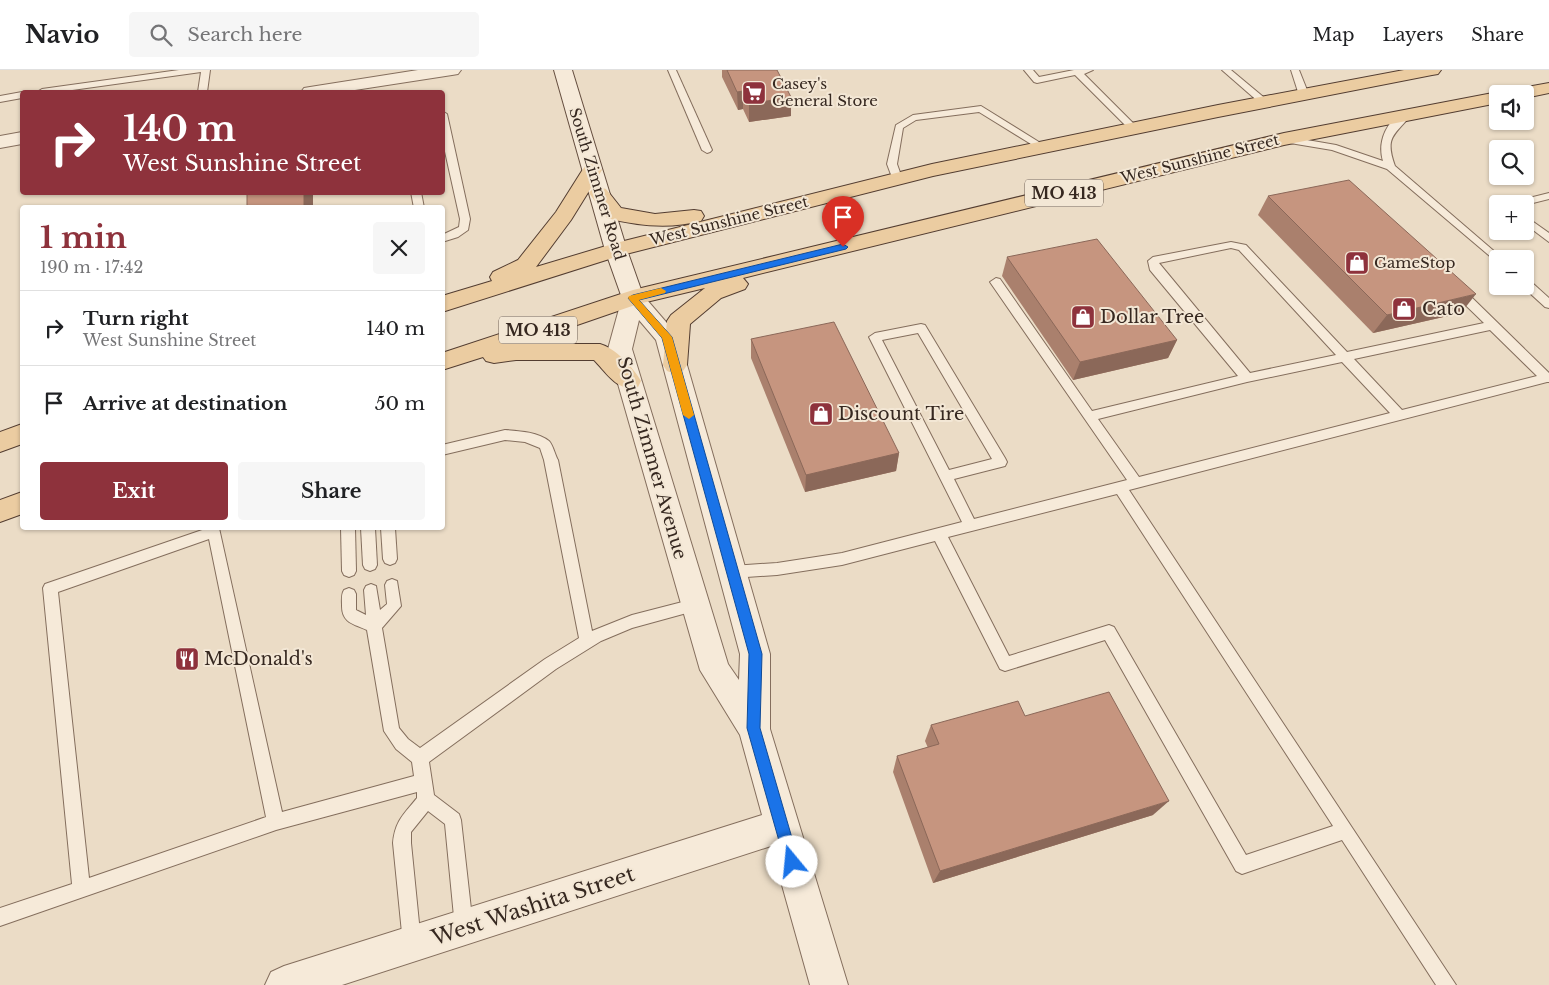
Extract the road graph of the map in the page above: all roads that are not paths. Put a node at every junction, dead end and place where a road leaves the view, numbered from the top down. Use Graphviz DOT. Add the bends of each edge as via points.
graph roads {
  1 [pos="198,70"];
  2 [pos="206,70"];
  3 [pos="452,70"];
  4 [pos="563,70"];
  5 [pos="672,70"];
  6 [pos="1028,70"];
  7 [pos="1089,70"];
  8 [pos="1226,70"];
  9 [pos="1295,70"];
  10 [pos="1432,70"];
  11 [pos="1077,72"];
  12 [pos="1549,88"];
  13 [pos="56,90"];
  14 [pos="203,90"];
  15 [pos="349,90"];
  16 [pos="1534,91"];
  17 [pos="1304,95"];
  18 [pos="20,96"];
  19 [pos="0,99"];
  20 [pos="1489,99"];
  21 [pos="1264,102"];
  22 [pos="1407,114"];
  23 [pos="445,128"];
  24 [pos="1133,128"];
  25 [pos="20,138"];
  26 [pos="1284,139"];
  27 [pos="0,142"];
  28 [pos="1042,147"];
  29 [pos="707,150"];
  30 [pos="1390,167"];
  31 [pos="592,170"];
  32 [pos="897,178"];
  33 [pos="599,193"];
  34 [pos="834,195"];
  35 [pos="1549,196"];
  36 [pos="1534,200"];
  37 [pos="1534,226"];
  38 [pos="445,238"];
  39 [pos="1549,239"];
  40 [pos="862,242"];
  41 [pos="616,250"];
  42 [pos="1489,252"];
  43 [pos="1445,279"];
  44 [pos="996,282"];
  45 [pos="1534,291"];
  46 [pos="633,298"];
  47 [pos="445,303"];
  48 [pos="445,303"];
  49 [pos="1549,304"];
  50 [pos="1493,325"];
  51 [pos="1344,357"];
  52 [pos="445,361"];
  53 [pos="675,365"];
  54 [pos="1247,378"];
  55 [pos="1548,378"];
  56 [pos="630,381"];
  57 [pos="1090,416"];
  58 [pos="1400,416"];
  59 [pos="20,435"];
  60 [pos="0,442"];
  61 [pos="445,449"];
  62 [pos="946,476"];
  63 [pos="1136,483"];
  64 [pos="1120,487"];
  65 [pos="20,504"];
  66 [pos="0,511"];
  67 [pos="971,526"];
  68 [pos="348,530"];
  69 [pos="368,530"];
  70 [pos="388,530"];
  71 [pos="939,534"];
  72 [pos="390,559"];
  73 [pos="370,565"];
  74 [pos="348,571"];
  75 [pos="732,572"];
  76 [pos="392,585"];
  77 [pos="371,590"];
  78 [pos="349,594"];
  79 [pos="694,605"];
  80 [pos="374,626"];
  81 [pos="588,642"];
  82 [pos="754,728"];
  83 [pos="420,758"];
  84 [pos="423,782"];
  85 [pos="426,800"];
  86 [pos="276,822"];
  87 [pos="781,826"];
  88 [pos="1345,830"];
  89 [pos="82,888"];
  90 [pos="0,917"];
  91 [pos="464,928"];
  92 [pos="412,944"];
  93 [pos="284,985"];
  94 [pos="829,985"];
  95 [pos="1446,985"];
  1 -- 13 [label="lane"];
  2 -- 14 [label="lane"];
  3 -- 15 [label="street"];
  4 -- 31 [label="street, South Zimmer Road"];
  5 -- 29 [label="lane"];
  6 -- 11 [label="lane" via="1037,80"];
  7 -- 11 [label="lane"];
  8 -- 21 [label="lane"];
  9 -- 17 [label="lane"];
  10 -- 17 [label="main road, West Sunshine Street"];
  11 -- 24 [label="lane"];
  12 -- 16 [label="main road"];
  17 -- 21 [label="main road, West Sunshine Street"];
  18 -- 19 [label="lane"];
  20 -- 22 [label="main road, West Sunshine Street / MO 413"];
  21 -- 24 [label="main road, West Sunshine Street"];
  22 -- 26 [label="main road, West Sunshine Street / MO 413"];
  22 -- 30 [label="lane" via="1388,131 1384,150"];
  23 -- 38 [label="lane" via="465,219 464,228"];
  24 -- 28 [label="main road, West Sunshine Street"];
  25 -- 27 [label="street"];
  26 -- 30 [label="lane" via="1333,147"];
  26 -- 40 [label="main road, West Sunshine Street / MO 413"];
  28 -- 32 [label="main road, West Sunshine Street"];
  28 -- 32 [label="lane" via="981,109 913,118 899,127 892,164"];
  30 -- 42 [label="lane"];
  31 -- 33 [label="street, South Zimmer Road"];
  31 -- 47 [label="main road" via="564,215 526,265"];
  32 -- 34 [label="main road, West Sunshine Street"];
  33 -- 34 [label="main road" via="614,213 655,220"];
  33 -- 41 [label="street, South Zimmer Road"];
  34 -- 41 [label="main road, West Sunshine Street"];
  35 -- 36 [label="lane"];
  37 -- 39 [label="lane"];
  40 -- 46 [label="main road, West Sunshine Street / MO 413"];
  40 -- 53 [label="main road" via="713,293 679,321"];
  41 -- 46 [label="street, South Zimmer Road"];
  41 -- 48 [label="main road, West Sunshine Street"];
  43 -- 50 [label="lane"];
  44 -- 57 [label="lane"];
  45 -- 49 [label="lane"];
  46 -- 52 [label="main road, West Sunshine Street / MO 413"];
  46 -- 53 [label="street, South Zimmer Avenue" via="667,337"];
  46 -- 56 [label="street, South Zimmer Avenue" via="620,348"];
  50 -- 51 [label="lane"];
  50 -- 55 [label="lane"];
  51 -- 54 [label="lane"];
  51 -- 54 [label="lane" via="1242,247 1231,245 1153,260 1154,266"];
  51 -- 58 [label="lane"];
  52 -- 56 [label="main road" via="516,352 600,352"];
  53 -- 75 [label="street, South Zimmer Avenue"];
  54 -- 57 [label="lane"];
  55 -- 58 [label="lane"];
  56 -- 79 [label="street, South Zimmer Avenue"];
  57 -- 63 [label="lane"];
  58 -- 63 [label="lane"];
  59 -- 60 [label="main road"];
  61 -- 81 [label="lane" via="505,435 526,437 545,445 551,460"];
  62 -- 62 [label="lane" via="889,363 875,337 921,328 1000,462"];
  62 -- 67 [label="lane"];
  63 -- 64 [label="lane"];
  64 -- 67 [label="lane"];
  64 -- 88 [label="lane"];
  65 -- 66 [label="main road"];
  67 -- 71 [label="lane"];
  68 -- 74 [label="lane"];
  69 -- 73 [label="lane"];
  70 -- 72 [label="lane"];
  71 -- 75 [label="lane" via="842,559"];
  71 -- 88 [label="lane" via="1005,664 1109,632 1242,865"];
  75 -- 82 [label="street, South Zimmer Avenue" via="755,654"];
  76 -- 80 [label="lane" via="394,606"];
  77 -- 80 [label="lane"];
  78 -- 80 [label="lane" via="349,614"];
  79 -- 81 [label="lane" via="624,624"];
  79 -- 82 [label="street, South Zimmer Avenue" via="715,670"];
  80 -- 83 [label="lane" via="392,731"];
  81 -- 83 [label="lane"];
  82 -- 87 [label="street, South Zimmer Avenue"];
  83 -- 84 [label="lane"];
  84 -- 85 [label="lane"];
  84 -- 86 [label="lane"];
  85 -- 91 [label="lane" via="453,820"];
  85 -- 92 [label="lane" via="403,829"];
  86 -- 89 [label="lane"];
  86 -- 89 [label="lane" via="214,531 50,588"];
  87 -- 91 [label="street, West Washita Street"];
  87 -- 94 [label="street, South Zimmer Avenue"];
  88 -- 95 [label="lane"];
  89 -- 90 [label="lane"];
  91 -- 92 [label="street, West Washita Street"];
  92 -- 93 [label="street, West Washita Street"];
}
